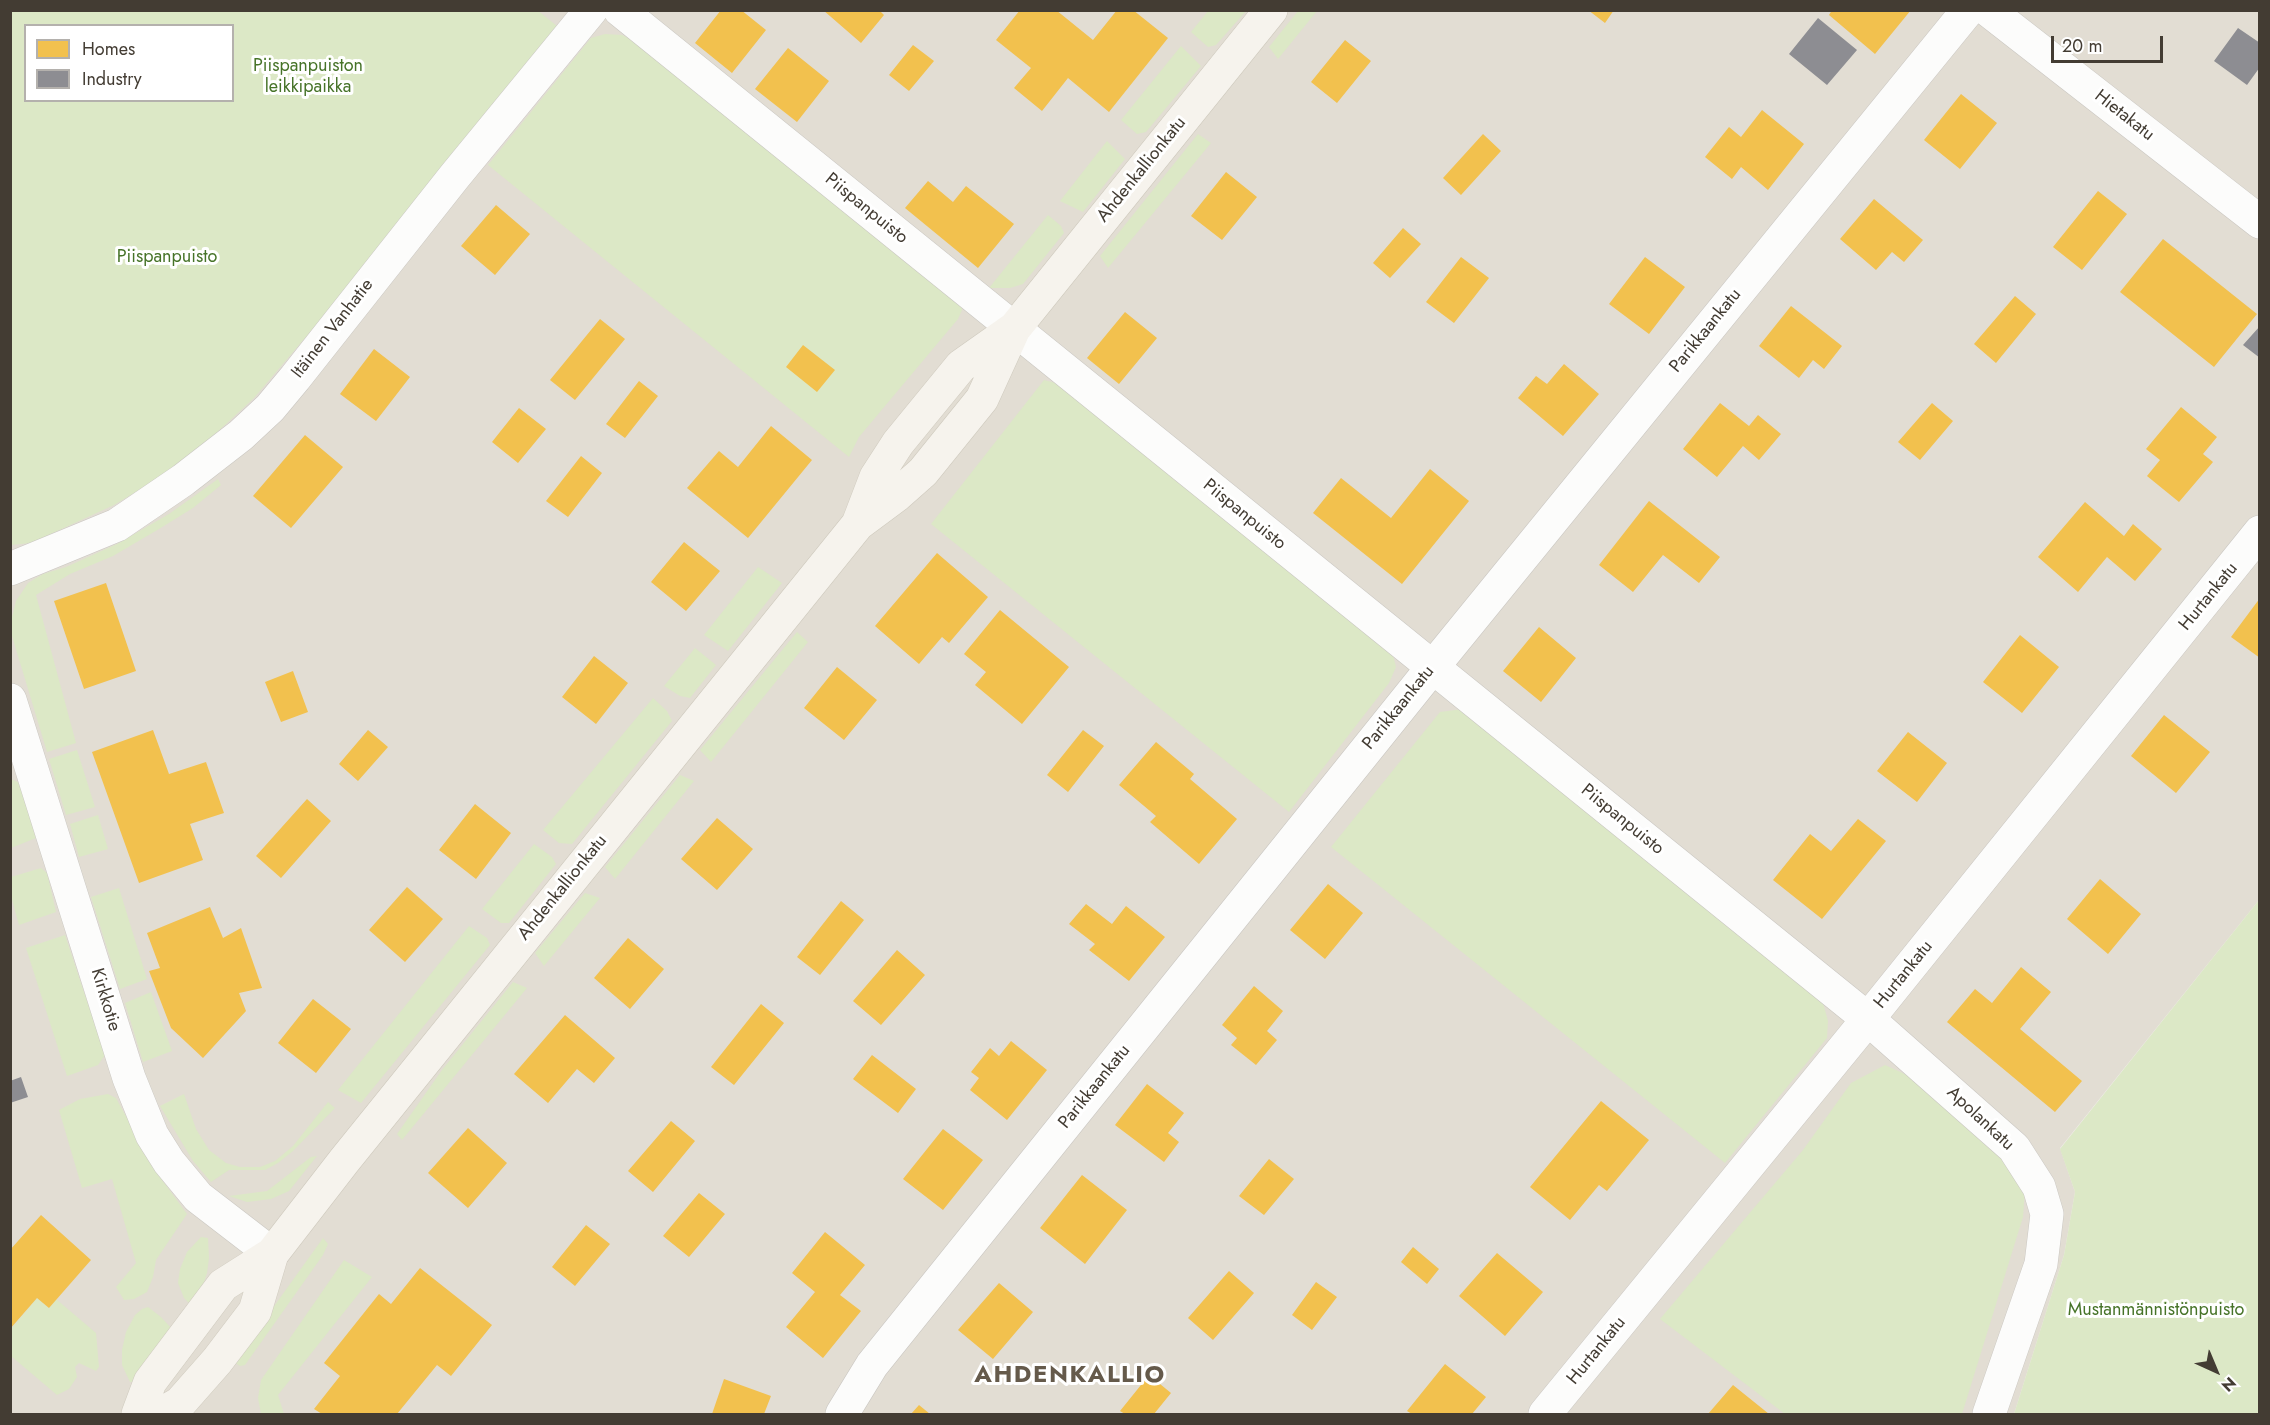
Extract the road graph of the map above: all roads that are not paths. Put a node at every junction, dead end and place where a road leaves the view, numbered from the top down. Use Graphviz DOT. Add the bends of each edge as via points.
graph roads {
  1 [pos="591,10"];
  2 [pos="620,10"];
  3 [pos="1271,10"];
  4 [pos="1968,10"];
  5 [pos="1988,10"];
  6 [pos="2259,222"];
  7 [pos="1014,329"];
  8 [pos="2259,532"];
  9 [pos="10,569"];
  10 [pos="1432,668"];
  11 [pos="10,700"];
  12 [pos="1868,1018"];
  13 [pos="272,1254"];
  14 [pos="138,1414"];
  15 [pos="161,1414"];
  16 [pos="842,1414"];
  17 [pos="1545,1414"];
  18 [pos="1989,1414"];
  1 -- 9 [label="street, Itäinen Vanhatie" via="295,378 249,428 117,525"];
  2 -- 7 [label="street, Piispanpuisto"];
  3 -- 7 [label="street, Ahdenkallionkatu"];
  4 -- 10 [label="street, Parikkaankatu"];
  5 -- 6 [label="street, Hietakatu"];
  7 -- 10 [label="street, Piispanpuisto"];
  7 -- 13 [label="street, Ahdenkallionkatu" via="961,366 904,435 876,477 858,524"];
  8 -- 12 [label="street, Hurtankatu"];
  10 -- 12 [label="street, Piispanpuisto"];
  10 -- 16 [label="street, Parikkaankatu" via="879,1356"];
  11 -- 13 [label="street, Kirkkotie" via="129,1078 152,1135 198,1197"];
  12 -- 17 [label="street, Hurtankatu"];
  12 -- 18 [label="street, Apolankatu" via="2014,1148 2039,1187 2047,1214 2041,1264"];
  13 -- 14 [label="street, Ahdenkallionkatu" via="223,1285 150,1382"];
  13 -- 15 [label="street, Ahdenkallionkatu" via="255,1311 180,1403"];
}
